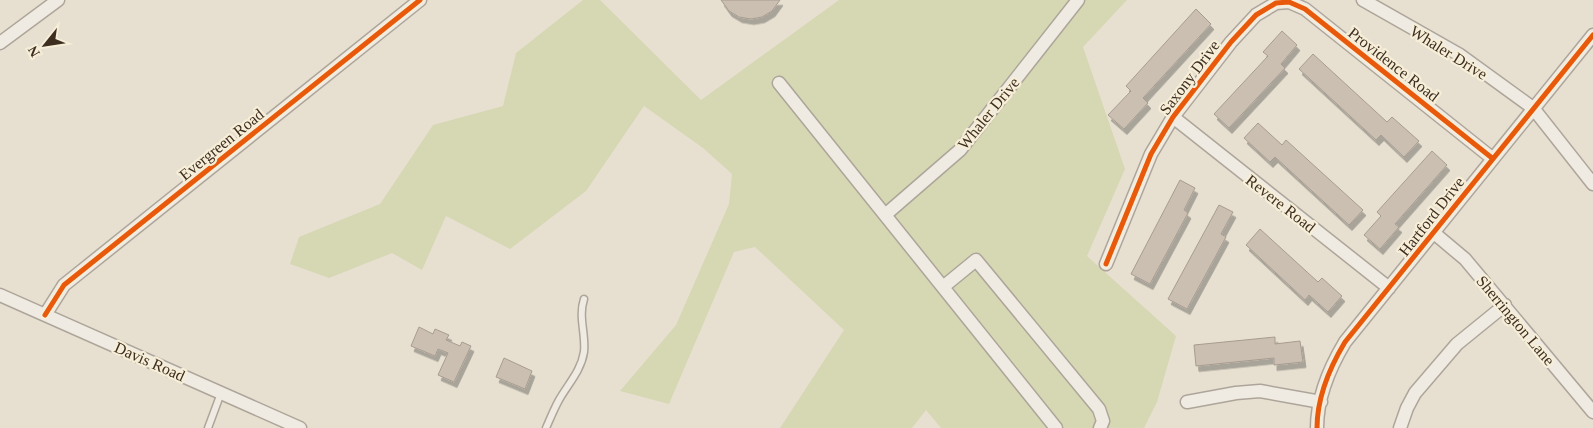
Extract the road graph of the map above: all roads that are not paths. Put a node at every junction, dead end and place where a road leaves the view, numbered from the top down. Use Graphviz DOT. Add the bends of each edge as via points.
graph roads {
  1 [pos="58,0"];
  2 [pos="420,0"];
  3 [pos="1078,0"];
  4 [pos="1363,0"];
  5 [pos="1276,3"];
  6 [pos="1593,35"];
  7 [pos="0,43"];
  8 [pos="779,83"];
  9 [pos="1533,108"];
  10 [pos="1173,117"];
  11 [pos="1492,158"];
  12 [pos="1593,184"];
  13 [pos="885,215"];
  14 [pos="1434,233"];
  15 [pos="1106,264"];
  16 [pos="943,287"];
  17 [pos="1389,288"];
  18 [pos="0,295"];
  19 [pos="584,299"];
  20 [pos="1505,305"];
  21 [pos="46,315"];
  22 [pos="221,393"];
  23 [pos="1188,402"];
  24 [pos="1321,402"];
  25 [pos="1593,412"];
  26 [pos="208,428"];
  27 [pos="300,428"];
  28 [pos="546,428"];
  29 [pos="1056,428"];
  30 [pos="1100,428"];
  31 [pos="1317,428"];
  32 [pos="1400,428"];
  1 -- 7 [label="street"];
  2 -- 21 [label="street, Evergreen Road" via="64,285"];
  3 -- 13 [label="street, Whaler Drive" via="960,150"];
  4 -- 9 [label="street, Whaler Drive" via="1460,55"];
  5 -- 10 [label="street, Saxony Drive" via="1256,15 1231,42"];
  5 -- 11 [label="street, Providence Road" via="1288,2 1305,9"];
  6 -- 9 [label="street, Hartford Drive"];
  8 -- 13 [label="street"];
  9 -- 11 [label="street, Hartford Drive"];
  9 -- 12 [label="street, Whaler Drive"];
  10 -- 15 [label="street, Saxony Drive" via="1151,154"];
  10 -- 17 [label="street, Revere Road"];
  11 -- 14 [label="street, Hartford Drive"];
  13 -- 16 [label="street"];
  14 -- 17 [label="street, Hartford Drive"];
  14 -- 20 [label="street, Sherrington Lane" via="1465,259"];
  16 -- 29 [label="street"];
  16 -- 30 [label="street" via="976,260 1099,409 1103,421"];
  17 -- 24 [label="street, Hartford Drive" via="1334,361"];
  18 -- 21 [label="street, Davis Road"];
  19 -- 28 [label="lane" via="581,319 584,352 580,367"];
  20 -- 25 [label="street, Sherrington Lane"];
  20 -- 32 [label="street" via="1457,344 1415,393"];
  21 -- 22 [label="street, Davis Road"];
  22 -- 26 [label="lane"];
  22 -- 27 [label="street, Davis Road"];
  23 -- 24 [label="street" via="1260,391"];
  24 -- 31 [label="street, Hartford Drive"];
}
